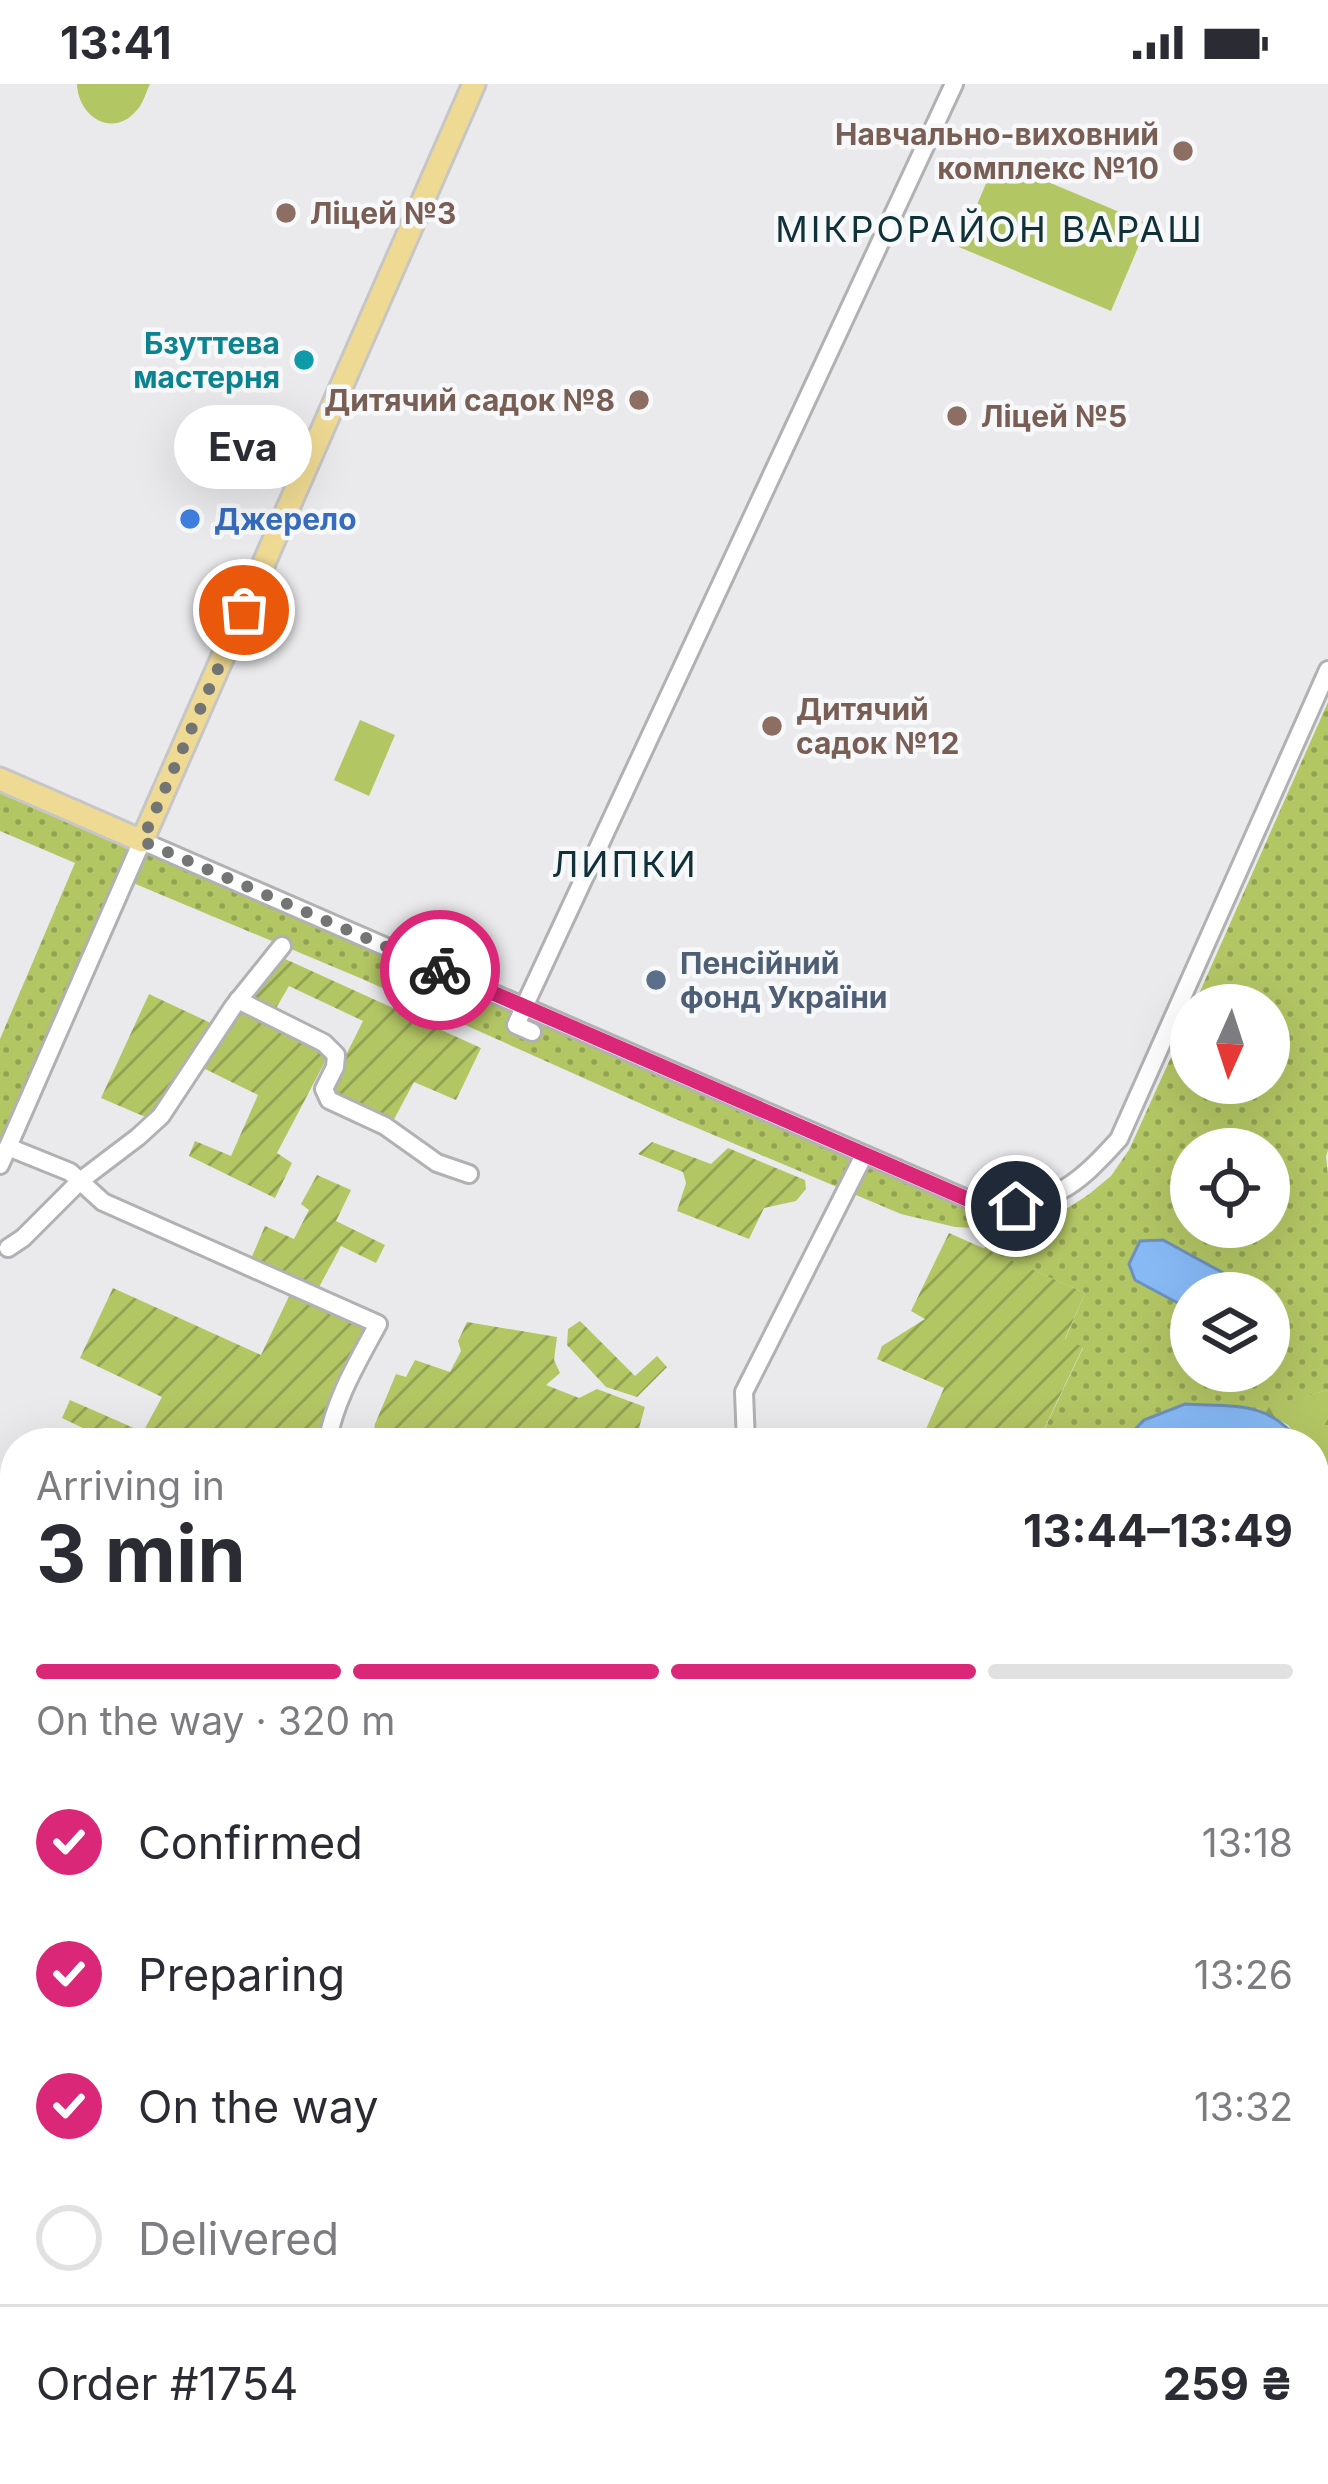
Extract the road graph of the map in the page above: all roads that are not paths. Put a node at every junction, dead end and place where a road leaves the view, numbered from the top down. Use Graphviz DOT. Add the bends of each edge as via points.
graph roads {
  1 [pos="474,84"];
  2 [pos="954,84"];
  3 [pos="1328,670"];
  4 [pos="0,779"];
  5 [pos="142,841"];
  6 [pos="282,946"];
  7 [pos="238,1000"];
  8 [pos="524,1007"];
  9 [pos="532,1032"];
  10 [pos="8,1147"];
  11 [pos="864,1155"];
  12 [pos="0,1165"];
  13 [pos="469,1174"];
  14 [pos="80,1181"];
  15 [pos="8,1248"];
  16 [pos="330,1428"];
  17 [pos="745,1428"];
  1 -- 5 [label="main road"];
  2 -- 8 [label="street"];
  3 -- 11 [label="street" via="1119,1139 1088,1173 1048,1199 981,1205"];
  4 -- 5 [label="main road"];
  5 -- 8 [label="street"];
  5 -- 10 [label="street"];
  6 -- 7 [label="street"];
  7 -- 13 [label="street" via="335,1055 324,1089 329,1100"];
  7 -- 14 [label="street" via="161,1116"];
  8 -- 9 [label="street" via="516,1025"];
  8 -- 11 [label="street"];
  10 -- 12 [label="street"];
  10 -- 14 [label="street"];
  11 -- 17 [label="street" via="744,1392"];
  14 -- 15 [label="street"];
  14 -- 16 [label="street" via="103,1202 378,1324"];
}
